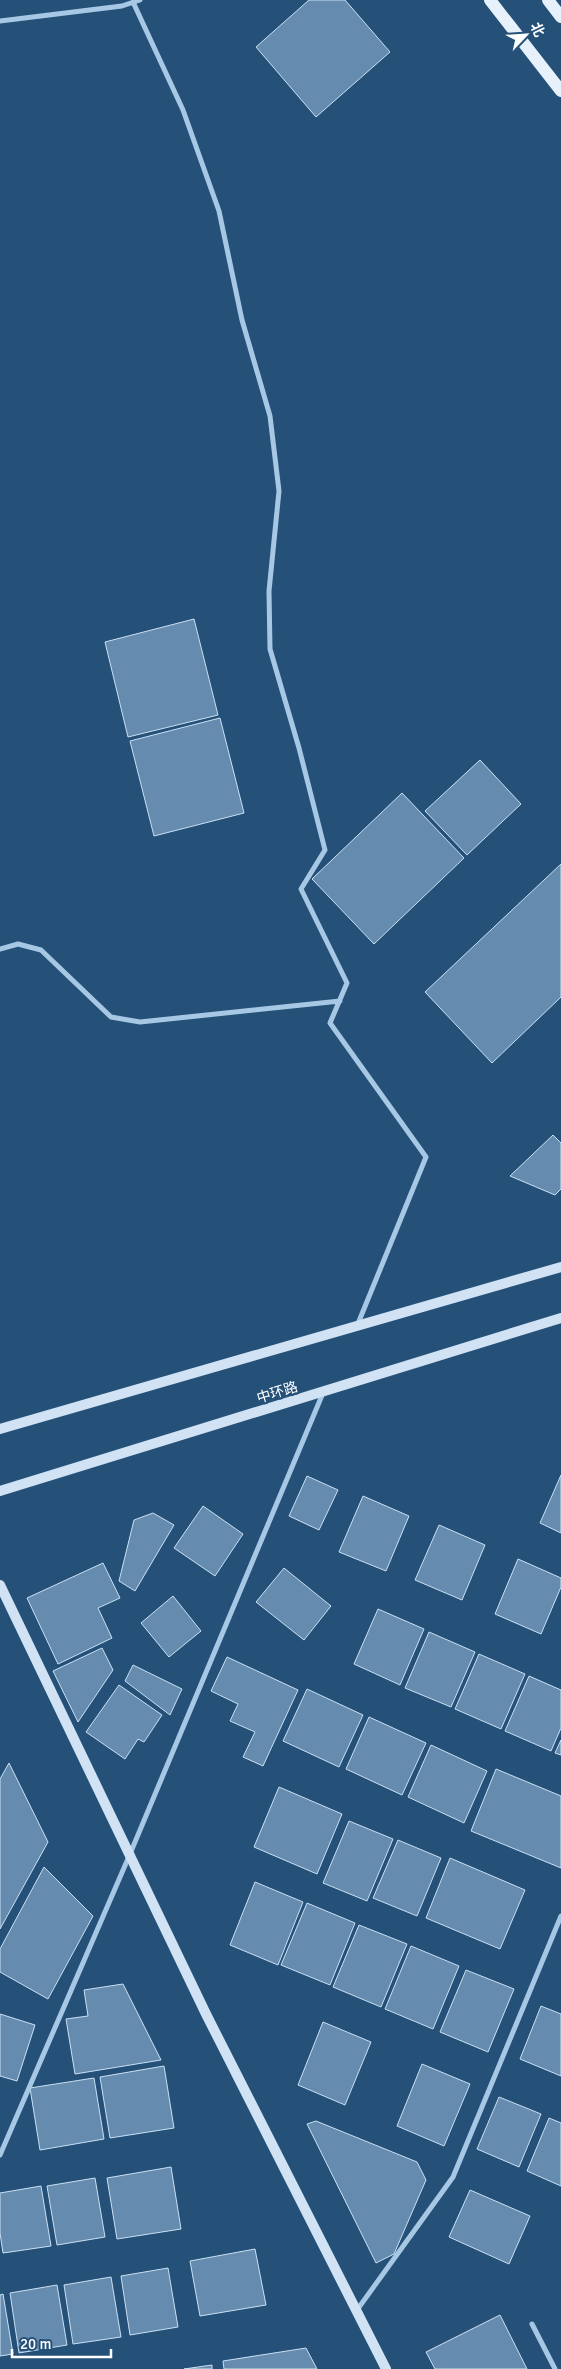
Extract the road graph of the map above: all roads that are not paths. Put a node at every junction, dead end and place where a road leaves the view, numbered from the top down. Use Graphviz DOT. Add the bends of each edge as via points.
graph roads {
  1 [pos="140,0"];
  2 [pos="490,0"];
  3 [pos="549,0"];
  4 [pos="133,2"];
  5 [pos="561,17"];
  6 [pos="0,21"];
  7 [pos="561,91"];
  8 [pos="0,950"];
  9 [pos="340,1001"];
  10 [pos="561,1267"];
  11 [pos="561,1318"];
  12 [pos="358,1326"];
  13 [pos="324,1392"];
  14 [pos="0,1429"];
  15 [pos="0,1491"];
  16 [pos="0,1585"];
  17 [pos="130,1854"];
  18 [pos="561,1916"];
  19 [pos="0,2155"];
  20 [pos="357,2310"];
  21 [pos="532,2324"];
  22 [pos="386,2369"];
  23 [pos="555,2369"];
  1 -- 4 [label="street"];
  2 -- 7 [label="main road"];
  3 -- 5 [label="main road"];
  4 -- 6 [label="street"];
  4 -- 9 [label="street" via="183,110 219,210 242,320 270,416 279,491 269,591 270,649 325,850 300,889 348,983"];
  8 -- 9 [label="street" via="18,944 41,950 111,1017 140,1022"];
  9 -- 12 [label="street" via="330,1023 426,1157"];
  10 -- 12 [label="street"];
  11 -- 13 [label="street, 中环路"];
  12 -- 14 [label="street"];
  13 -- 15 [label="street, 中环路"];
  13 -- 17 [label="street"];
  16 -- 17 [label="street"];
  17 -- 19 [label="street"];
  17 -- 20 [label="street" via="206,2014"];
  18 -- 20 [label="street" via="453,2177"];
  20 -- 22 [label="street"];
  21 -- 23 [label="street"];
}
